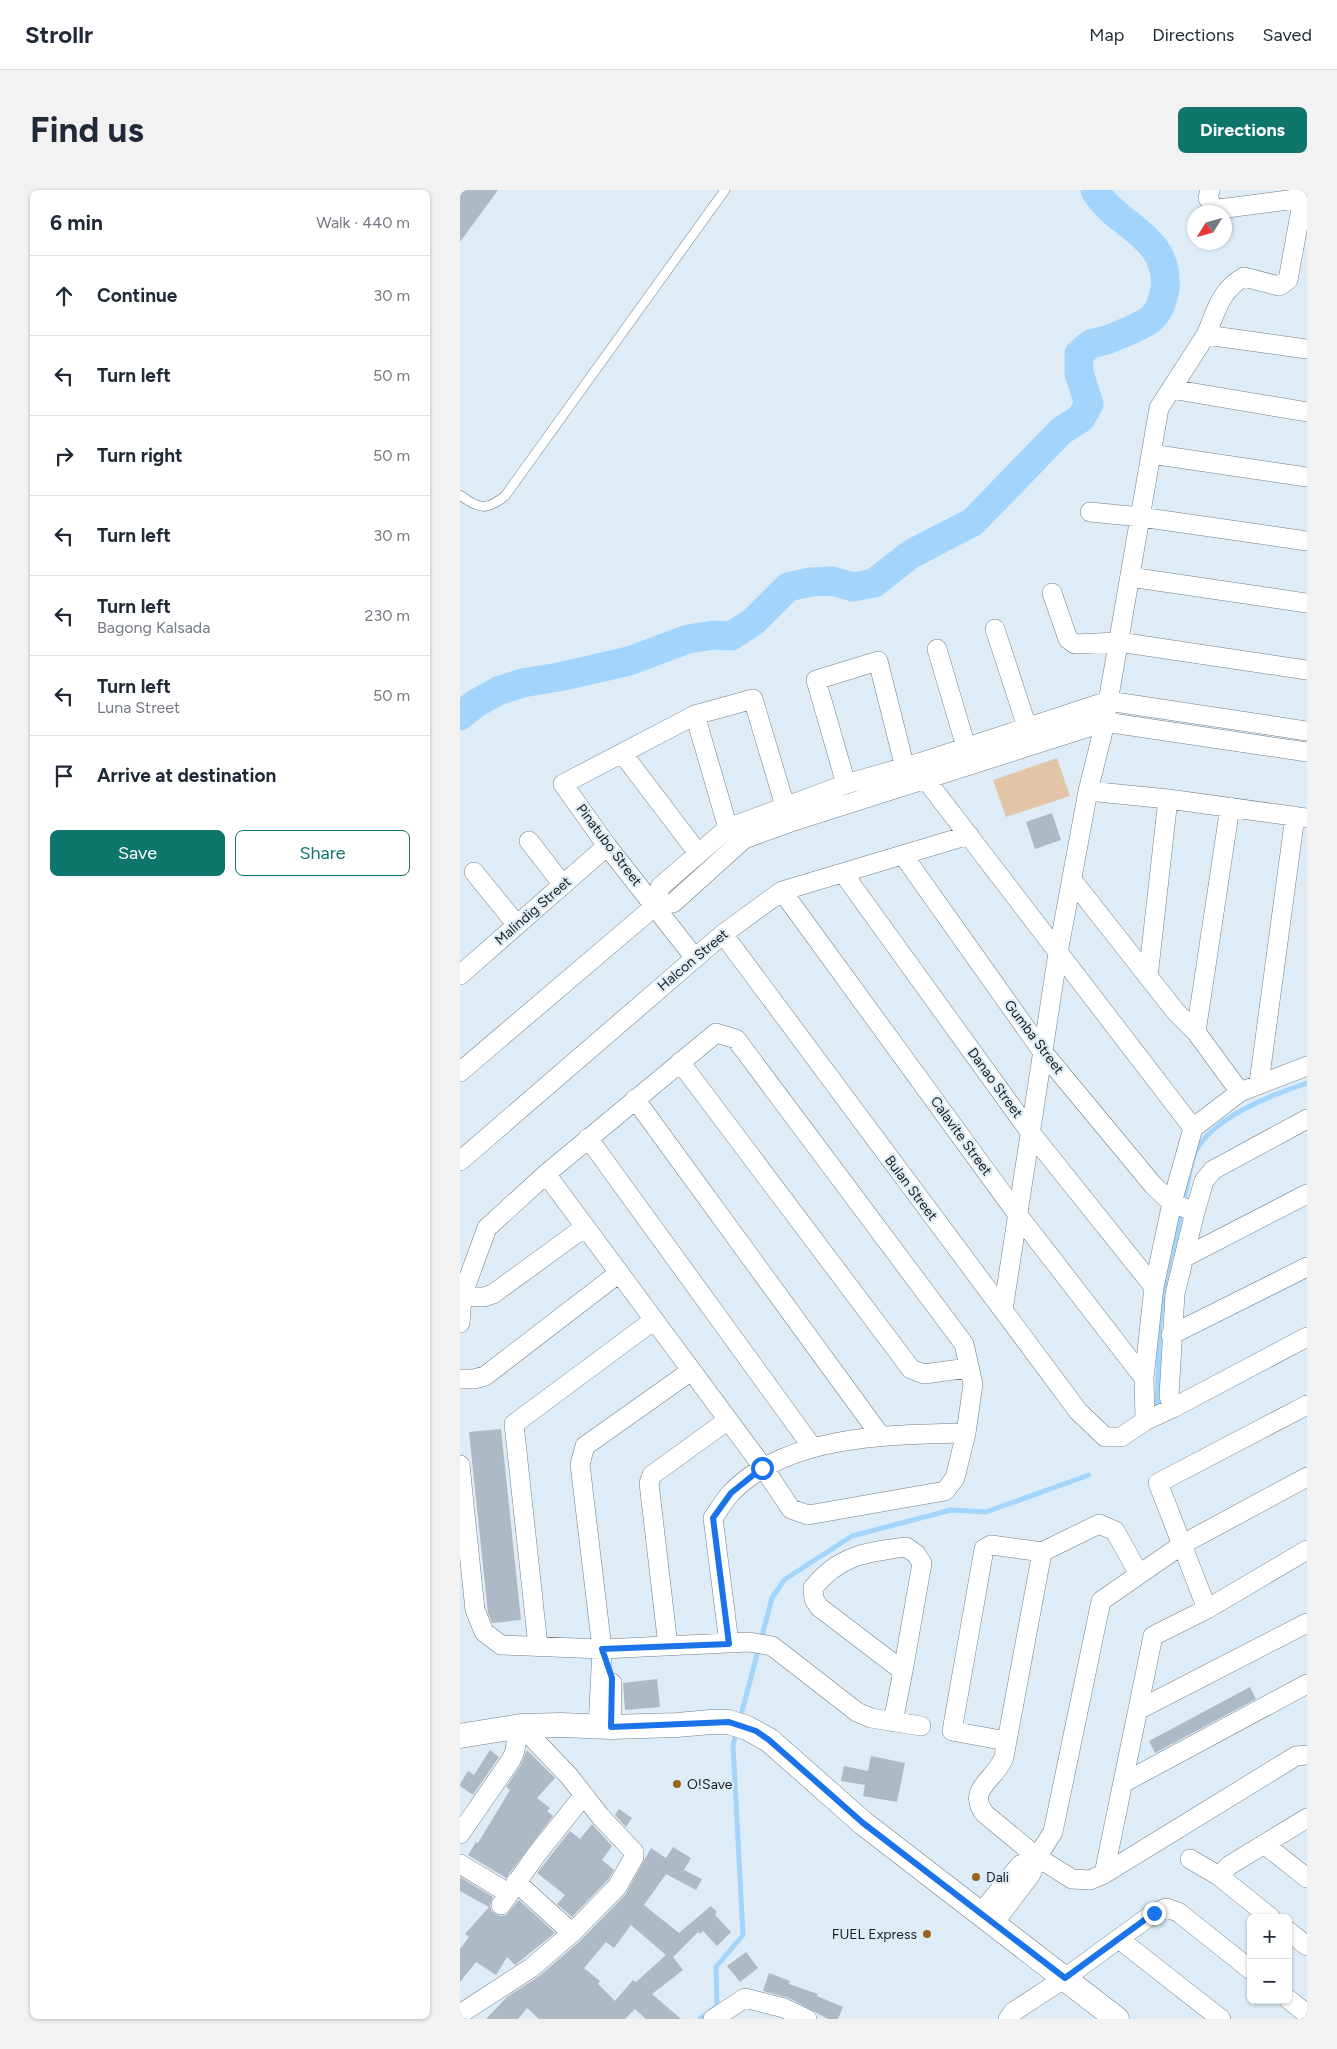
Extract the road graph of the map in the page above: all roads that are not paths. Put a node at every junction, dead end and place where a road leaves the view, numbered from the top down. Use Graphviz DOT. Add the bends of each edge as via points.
graph roads {
  1 [pos="725,190"];
  2 [pos="1210,190"];
  3 [pos="1304,194"];
  4 [pos="1206,335"];
  5 [pos="1307,349"];
  6 [pos="1171,389"];
  7 [pos="1307,412"];
  8 [pos="1151,454"];
  9 [pos="1307,476"];
  10 [pos="460,495"];
  11 [pos="1090,512"];
  12 [pos="1140,516"];
  13 [pos="1307,541"];
  14 [pos="1130,577"];
  15 [pos="1052,593"];
  16 [pos="1307,603"];
  17 [pos="995,630"];
  18 [pos="1119,642"];
  19 [pos="937,649"];
  20 [pos="1307,670"];
  21 [pos="1108,702"];
  22 [pos="695,715"];
  23 [pos="1105,722"];
  24 [pos="1027,727"];
  25 [pos="1307,731"];
  26 [pos="966,747"];
  27 [pos="1307,752"];
  28 [pos="622,753"];
  29 [pos="905,768"];
  30 [pos="926,780"];
  31 [pos="846,784"];
  32 [pos="1088,791"];
  33 [pos="1168,799"];
  34 [pos="785,806"];
  35 [pos="1230,807"];
  36 [pos="1301,816"];
  37 [pos="728,828"];
  38 [pos="968,835"];
  39 [pos="529,840"];
  40 [pos="607,846"];
  41 [pos="698,853"];
  42 [pos="903,855"];
  43 [pos="474,872"];
  44 [pos="843,873"];
  45 [pos="1072,880"];
  46 [pos="563,885"];
  47 [pos="782,891"];
  48 [pos="655,906"];
  49 [pos="516,925"];
  50 [pos="723,934"];
  51 [pos="1058,953"];
  52 [pos="695,958"];
  53 [pos="462,969"];
  54 [pos="1148,977"];
  55 [pos="1196,1032"];
  56 [pos="1042,1051"];
  57 [pos="680,1062"];
  58 [pos="1307,1066"];
  59 [pos="460,1072"];
  60 [pos="1260,1083"];
  61 [pos="1240,1092"];
  62 [pos="636,1099"];
  63 [pos="1307,1119"];
  64 [pos="1193,1128"];
  65 [pos="1030,1132"];
  66 [pos="588,1138"];
  67 [pos="460,1161"];
  68 [pos="546,1174"];
  69 [pos="1307,1194"];
  70 [pos="1183,1208"];
  71 [pos="1018,1215"];
  72 [pos="585,1228"];
  73 [pos="1185,1257"];
  74 [pos="1307,1267"];
  75 [pos="619,1274"];
  76 [pos="1154,1288"];
  77 [pos="462,1296"];
  78 [pos="1002,1310"];
  79 [pos="654,1320"];
  80 [pos="460,1323"];
  81 [pos="1171,1334"];
  82 [pos="1307,1337"];
  83 [pos="968,1368"];
  84 [pos="692,1371"];
  85 [pos="1144,1378"];
  86 [pos="460,1379"];
  87 [pos="1307,1405"];
  88 [pos="1173,1408"];
  89 [pos="728,1420"];
  90 [pos="1145,1421"];
  91 [pos="966,1433"];
  92 [pos="880,1435"];
  93 [pos="813,1448"];
  94 [pos="460,1465"];
  95 [pos="762,1468"];
  96 [pos="1307,1478"];
  97 [pos="1183,1544"];
  98 [pos="1307,1550"];
  99 [pos="1042,1552"];
  100 [pos="1139,1574"];
  101 [pos="1207,1609"];
  102 [pos="1307,1622"];
  103 [pos="729,1644"];
  104 [pos="538,1646"];
  105 [pos="668,1646"];
  106 [pos="602,1649"];
  107 [pos="903,1671"];
  108 [pos="1307,1684"];
  109 [pos="1138,1710"];
  110 [pos="893,1722"];
  111 [pos="520,1726"];
  112 [pos="921,1726"];
  113 [pos="604,1727"];
  114 [pos="460,1736"];
  115 [pos="1006,1741"];
  116 [pos="1307,1755"];
  117 [pos="1123,1783"];
  118 [pos="584,1795"];
  119 [pos="1307,1818"];
  120 [pos="460,1834"];
  121 [pos="1264,1844"];
  122 [pos="1037,1857"];
  123 [pos="1190,1859"];
  124 [pos="460,1864"];
  125 [pos="1104,1874"];
  126 [pos="1219,1876"];
  127 [pos="1307,1878"];
  128 [pos="508,1893"];
  129 [pos="1266,1914"];
  130 [pos="988,1918"];
  131 [pos="572,1932"];
  132 [pos="1292,1934"];
  133 [pos="1118,1939"];
  134 [pos="1307,1946"];
  135 [pos="1247,1967"];
  136 [pos="1065,1978"];
  137 [pos="1292,2002"];
  138 [pos="460,2014"];
  139 [pos="783,2014"];
  140 [pos="1307,2014"];
  141 [pos="717,2017"];
  142 [pos="1012,2017"];
  143 [pos="806,2019"];
  144 [pos="1117,2019"];
  145 [pos="1221,2019"];
  1 -- 10 [label="lane" via="505,496 490,506 480,507"];
  2 -- 3 [label="street" via="1208,198 1219,208"];
  3 -- 4 [label="street" via="1288,280 1279,286 1244,277 1233,283 1224,292"];
  4 -- 5 [label="street"];
  4 -- 6 [label="street"];
  6 -- 7 [label="street"];
  6 -- 8 [label="street" via="1159,408"];
  8 -- 9 [label="street"];
  8 -- 12 [label="street"];
  11 -- 12 [label="street"];
  12 -- 13 [label="street"];
  12 -- 14 [label="street"];
  14 -- 16 [label="street"];
  14 -- 18 [label="street"];
  15 -- 18 [label="street" via="1071,642"];
  17 -- 24 [label="street"];
  18 -- 20 [label="street"];
  18 -- 21 [label="street"];
  19 -- 26 [label="street"];
  21 -- 23 [label="street"];
  21 -- 24 [label="street"];
  21 -- 25 [label="street"];
  22 -- 28 [label="street"];
  22 -- 34 [label="street" via="753,699"];
  22 -- 37 [label="street"];
  23 -- 27 [label="street"];
  23 -- 30 [label="street"];
  23 -- 32 [label="street"];
  24 -- 26 [label="street"];
  26 -- 29 [label="street"];
  28 -- 40 [label="street, Pinatubo Street" via="563,784"];
  28 -- 41 [label="street"];
  29 -- 31 [label="street"];
  29 -- 31 [label="street" via="878,661 816,680"];
  30 -- 38 [label="street"];
  30 -- 48 [label="street" via="744,839 673,903"];
  31 -- 34 [label="street"];
  32 -- 33 [label="street"];
  32 -- 45 [label="street"];
  33 -- 35 [label="street"];
  33 -- 54 [label="street"];
  34 -- 37 [label="street"];
  35 -- 36 [label="street"];
  35 -- 55 [label="street"];
  36 -- 60 [label="street"];
  37 -- 41 [label="street"];
  38 -- 42 [label="street, Halcon Street"];
  38 -- 51 [label="street"];
  39 -- 46 [label="street"];
  40 -- 46 [label="street, Malindig Street"];
  40 -- 48 [label="street, Pinatubo Street"];
  41 -- 48 [label="street" via="660,887"];
  42 -- 44 [label="street, Halcon Street"];
  42 -- 56 [label="street, Gumba Street"];
  43 -- 49 [label="street"];
  44 -- 47 [label="street, Halcon Street"];
  44 -- 65 [label="street, Danao Street"];
  45 -- 51 [label="street"];
  45 -- 54 [label="street"];
  46 -- 49 [label="street, Malindig Street"];
  47 -- 50 [label="street, Halcon Street"];
  47 -- 71 [label="street, Calavite Street"];
  48 -- 52 [label="street, Pinatubo Street"];
  48 -- 59 [label="street"];
  49 -- 53 [label="street, Malindig Street"];
  50 -- 52 [label="street, Halcon Street"];
  50 -- 78 [label="street, Bulan Street"];
  51 -- 56 [label="street"];
  51 -- 64 [label="street"];
  52 -- 67 [label="street, Halcon Street"];
  54 -- 55 [label="street"];
  55 -- 61 [label="street"];
  56 -- 65 [label="street"];
  56 -- 70 [label="street, Gumba Street" via="1153,1186"];
  57 -- 62 [label="street"];
  57 -- 83 [label="street" via="911,1369 924,1374"];
  57 -- 83 [label="street" via="716,1032 736,1039 964,1344"];
  58 -- 60 [label="street"];
  60 -- 61 [label="street"];
  61 -- 64 [label="street"];
  62 -- 66 [label="street"];
  62 -- 92 [label="street"];
  63 -- 70 [label="street" via="1213,1170"];
  64 -- 70 [label="street"];
  65 -- 71 [label="street"];
  65 -- 76 [label="street, Danao Street"];
  66 -- 68 [label="street"];
  66 -- 93 [label="street"];
  68 -- 72 [label="street"];
  68 -- 77 [label="street" via="487,1228"];
  69 -- 73 [label="street"];
  70 -- 73 [label="street"];
  70 -- 76 [label="street"];
  71 -- 78 [label="street"];
  71 -- 85 [label="street, Calavite Street"];
  72 -- 75 [label="street"];
  72 -- 77 [label="street" via="493,1294"];
  73 -- 81 [label="street" via="1175,1294"];
  74 -- 81 [label="street"];
  75 -- 79 [label="street"];
  75 -- 86 [label="street" via="485,1376 474,1380"];
  76 -- 85 [label="street"];
  77 -- 80 [label="street"];
  78 -- 90 [label="street, Bulan Street" via="1078,1411 1104,1437 1121,1437"];
  79 -- 84 [label="street"];
  79 -- 104 [label="street" via="514,1424"];
  81 -- 88 [label="street" via="1169,1396"];
  82 -- 88 [label="street"];
  83 -- 91 [label="street" via="972,1384"];
  84 -- 89 [label="street"];
  84 -- 106 [label="street" via="585,1446 580,1464"];
  85 -- 90 [label="street"];
  87 -- 97 [label="street" via="1158,1483"];
  88 -- 90 [label="street"];
  89 -- 95 [label="street"];
  89 -- 105 [label="street" via="652,1474 649,1483"];
  91 -- 92 [label="street"];
  91 -- 95 [label="street" via="955,1478 945,1490 808,1515 791,1510"];
  92 -- 93 [label="street"];
  93 -- 95 [label="street"];
  94 -- 104 [label="street" via="475,1610 484,1632 501,1645"];
  95 -- 103 [label="street" via="731,1493 713,1518"];
  96 -- 97 [label="street"];
  97 -- 100 [label="street"];
  97 -- 101 [label="street"];
  98 -- 101 [label="street"];
  99 -- 100 [label="street" via="1099,1524 1115,1531"];
  99 -- 115 [label="street"];
  99 -- 115 [label="street" via="991,1545 984,1548 952,1731"];
  100 -- 122 [label="street" via="1101,1601 1052,1832"];
  101 -- 109 [label="street" via="1153,1636"];
  102 -- 109 [label="street"];
  103 -- 105 [label="street"];
  103 -- 110 [label="street" via="749,1642 772,1646 857,1712"];
  104 -- 106 [label="street"];
  105 -- 106 [label="street"];
  106 -- 113 [label="street" via="612,1678"];
  107 -- 107 [label="street" via="922,1563 906,1548 865,1552 823,1576 813,1588 814,1599 819,1607"];
  107 -- 110 [label="street"];
  108 -- 117 [label="street"];
  109 -- 117 [label="street"];
  110 -- 112 [label="street"];
  111 -- 113 [label="street"];
  111 -- 114 [label="street"];
  111 -- 118 [label="street"];
  111 -- 120 [label="street" via="511,1760"];
  113 -- 130 [label="street" via="738,1725 769,1740 863,1823"];
  115 -- 122 [label="street" via="1002,1764 981,1787 979,1807"];
  116 -- 125 [label="street" via="1296,1756"];
  117 -- 125 [label="street"];
  118 -- 128 [label="street"];
  118 -- 131 [label="street" via="634,1852 634,1856 617,1888"];
  119 -- 121 [label="street"];
  121 -- 126 [label="street" via="1230,1865"];
  121 -- 127 [label="street"];
  122 -- 125 [label="street" via="1072,1879 1090,1880"];
  122 -- 130 [label="street" via="1031,1874"];
  123 -- 126 [label="street"];
  124 -- 128 [label="street"];
  126 -- 129 [label="street"];
  128 -- 131 [label="street"];
  130 -- 136 [label="street"];
  131 -- 138 [label="street" via="531,1968"];
  132 -- 134 [label="street"];
  133 -- 135 [label="street" via="1166,1908 1178,1912"];
  133 -- 136 [label="street"];
  133 -- 145 [label="street"];
  136 -- 142 [label="street"];
  136 -- 144 [label="street"];
  137 -- 140 [label="street"];
  139 -- 141 [label="street" via="745,1998"];
  139 -- 143 [label="street"];
}
